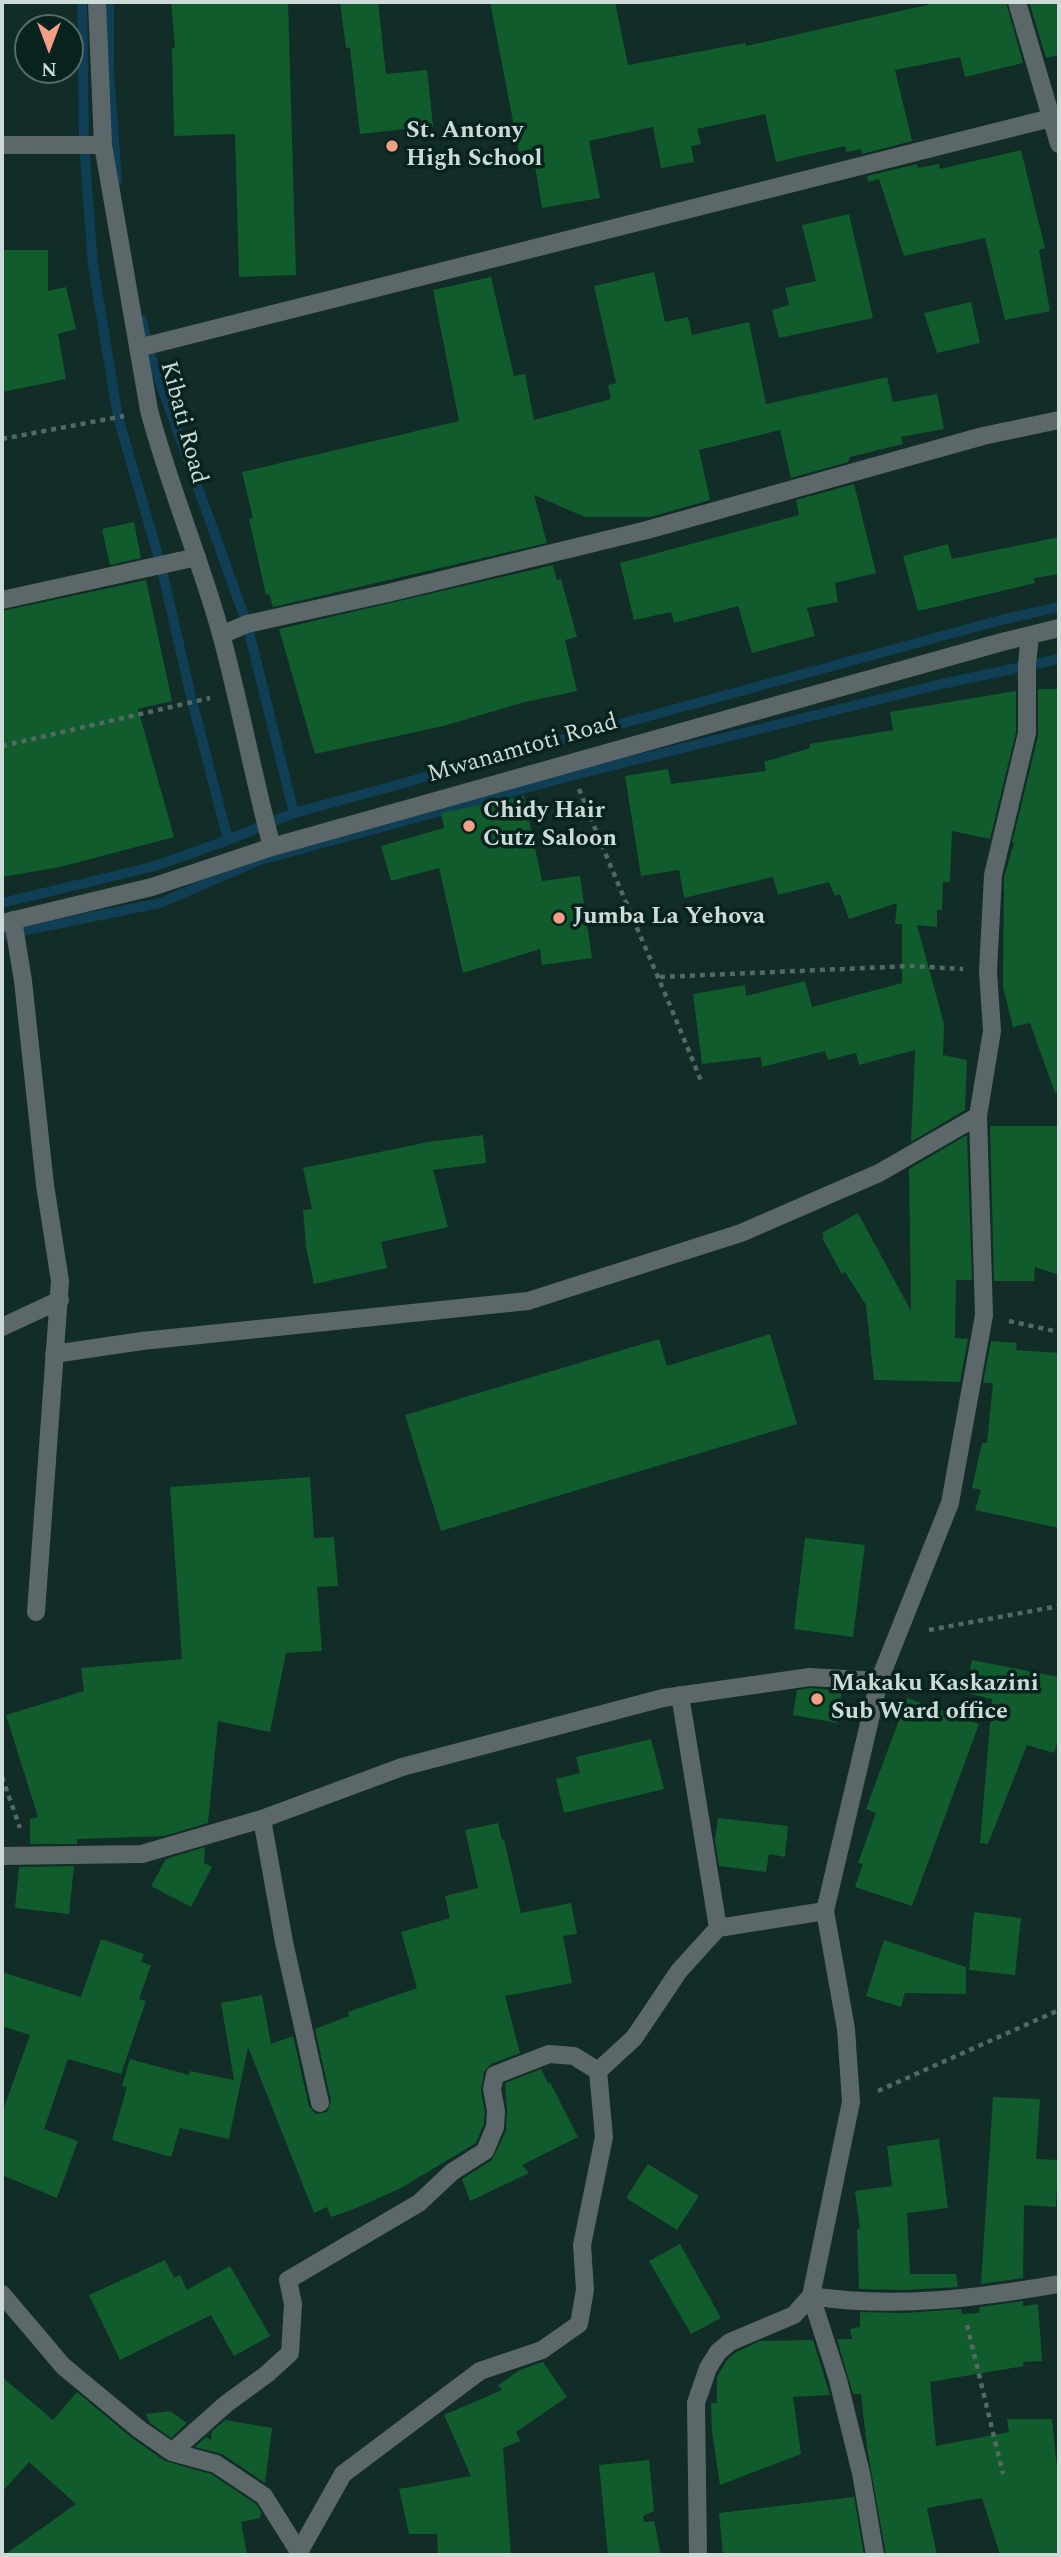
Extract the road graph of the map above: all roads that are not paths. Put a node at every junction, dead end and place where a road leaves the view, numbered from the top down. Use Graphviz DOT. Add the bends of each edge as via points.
graph roads {
  1 [pos="97,2"];
  2 [pos="1017,2"];
  3 [pos="1055,116"];
  4 [pos="1059,144"];
  5 [pos="2,145"];
  6 [pos="103,145"];
  7 [pos="138,348"];
  8 [pos="1059,420"];
  9 [pos="197,557"];
  10 [pos="2,600"];
  11 [pos="1059,628"];
  12 [pos="221,635"];
  13 [pos="1030,635"];
  14 [pos="272,847"];
  15 [pos="8,922"];
  16 [pos="978,1116"];
  17 [pos="60,1300"];
  18 [pos="2,1327"];
  19 [pos="54,1354"];
  20 [pos="36,1612"];
  21 [pos="880,1681"];
  22 [pos="680,1695"];
  23 [pos="262,1819"];
  24 [pos="2,1856"];
  25 [pos="825,1912"];
  26 [pos="718,1928"];
  27 [pos="598,2071"];
  28 [pos="320,2103"];
  29 [pos="1059,2284"];
  30 [pos="2,2294"];
  31 [pos="811,2296"];
  32 [pos="172,2452"];
  33 [pos="299,2554"];
  34 [pos="698,2555"];
  35 [pos="875,2555"];
  1 -- 6 [label="street, Kibati Road"];
  2 -- 3 [label="street"];
  3 -- 4 [label="street"];
  3 -- 7 [label="street"];
  5 -- 6 [label="street"];
  6 -- 7 [label="street, Kibati Road"];
  7 -- 9 [label="street, Kibati Road" via="159,450"];
  8 -- 12 [label="street" via="983,436 647,530 247,624"];
  9 -- 10 [label="street"];
  9 -- 12 [label="street, Kibati Road"];
  11 -- 13 [label="street, Mwanamtoti Road"];
  12 -- 14 [label="street, Kibati Road"];
  13 -- 14 [label="street, Mwanamtoti Road"];
  13 -- 16 [label="street" via="1027,733 993,875 988,971 992,1031"];
  14 -- 15 [label="street, Mwanamtoti Road" via="152,887"];
  15 -- 17 [label="street" via="23,981"];
  16 -- 19 [label="street" via="879,1173 741,1233 528,1301 142,1340"];
  16 -- 21 [label="street" via="984,1315 950,1503"];
  17 -- 18 [label="street"];
  17 -- 19 [label="street"];
  19 -- 20 [label="street"];
  21 -- 22 [label="street" via="810,1677"];
  21 -- 25 [label="street"];
  22 -- 23 [label="street" via="402,1767"];
  22 -- 26 [label="street"];
  23 -- 24 [label="street" via="142,1854"];
  23 -- 28 [label="street"];
  25 -- 26 [label="street"];
  25 -- 31 [label="street" via="846,2029 851,2102"];
  26 -- 27 [label="street" via="679,1971 634,2038"];
  27 -- 32 [label="street" via="574,2056 549,2054 495,2075 495,2127 485,2151 452,2172 419,2203 288,2280 293,2304 290,2353"];
  27 -- 33 [label="street" via="604,2137 582,2245 585,2291 579,2324 542,2350 480,2371 343,2474"];
  29 -- 31 [label="street" via="960,2300 845,2301"];
  30 -- 32 [label="street" via="63,2366"];
  31 -- 34 [label="street" via="794,2315 730,2342 708,2368 696,2403"];
  31 -- 35 [label="street" via="858,2460"];
  32 -- 33 [label="street" via="216,2464 264,2496"];
}
